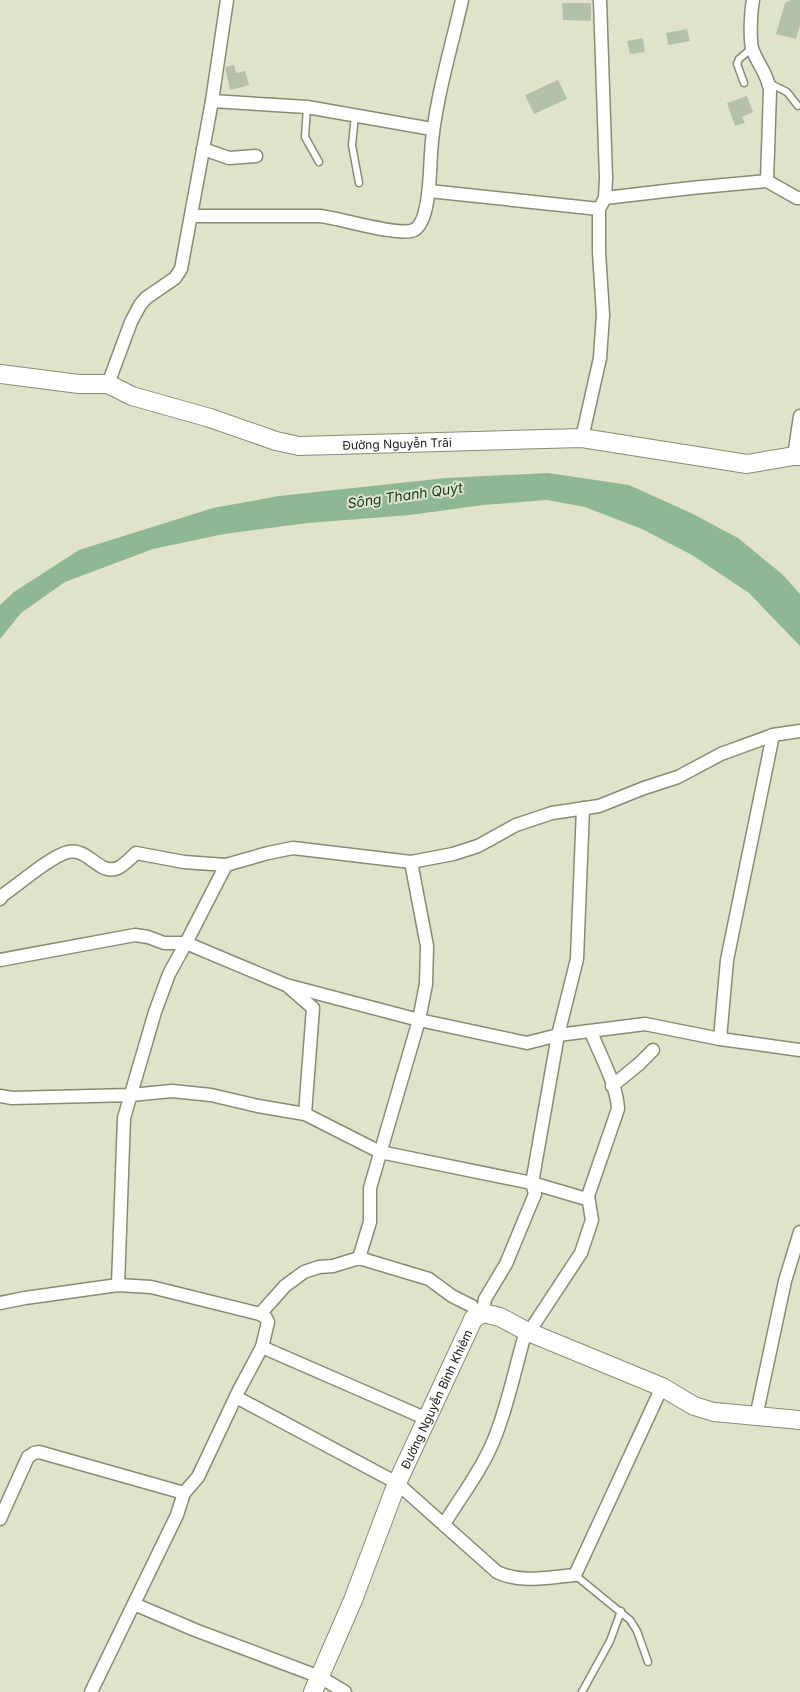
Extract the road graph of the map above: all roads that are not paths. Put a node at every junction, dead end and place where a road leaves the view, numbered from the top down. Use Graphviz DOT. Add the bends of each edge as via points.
graph roads {
  1 [pos="227,0"];
  2 [pos="462,0"];
  3 [pos="600,0"];
  4 [pos="753,0"];
  5 [pos="751,49"];
  6 [pos="744,83"];
  7 [pos="769,84"];
  8 [pos="212,102"];
  9 [pos="798,106"];
  10 [pos="307,107"];
  11 [pos="356,116"];
  12 [pos="432,129"];
  13 [pos="203,149"];
  14 [pos="256,156"];
  15 [pos="319,162"];
  16 [pos="766,181"];
  17 [pos="359,182"];
  18 [pos="430,191"];
  19 [pos="800,198"];
  20 [pos="602,203"];
  21 [pos="192,216"];
  22 [pos="0,374"];
  23 [pos="108,384"];
  24 [pos="800,416"];
  25 [pos="582,438"];
  26 [pos="797,456"];
  27 [pos="800,731"];
  28 [pos="774,735"];
  29 [pos="583,808"];
  30 [pos="411,862"];
  31 [pos="226,865"];
  32 [pos="0,899"];
  33 [pos="186,943"];
  34 [pos="0,960"];
  35 [pos="286,984"];
  36 [pos="419,1020"];
  37 [pos="591,1032"];
  38 [pos="558,1035"];
  39 [pos="720,1039"];
  40 [pos="653,1050"];
  41 [pos="800,1050"];
  42 [pos="612,1086"];
  43 [pos="131,1095"];
  44 [pos="0,1096"];
  45 [pos="304,1114"];
  46 [pos="380,1152"];
  47 [pos="532,1183"];
  48 [pos="588,1196"];
  49 [pos="800,1232"];
  50 [pos="359,1258"];
  51 [pos="118,1286"];
  52 [pos="0,1303"];
  53 [pos="260,1314"];
  54 [pos="481,1314"];
  55 [pos="527,1331"];
  56 [pos="262,1346"];
  57 [pos="662,1387"];
  58 [pos="236,1397"];
  59 [pos="756,1417"];
  60 [pos="427,1419"];
  61 [pos="800,1420"];
  62 [pos="397,1483"];
  63 [pos="184,1493"];
  64 [pos="0,1519"];
  65 [pos="444,1524"];
  66 [pos="575,1575"];
  67 [pos="134,1604"];
  68 [pos="621,1611"];
  69 [pos="648,1662"];
  70 [pos="316,1685"];
  71 [pos="91,1692"];
  72 [pos="345,1692"];
  73 [pos="582,1692"];
  1 -- 8 [label="street"];
  2 -- 12 [label="street"];
  3 -- 20 [label="street" via="606,178"];
  4 -- 5 [label="street"];
  5 -- 6 [label="lane" via="737,64"];
  5 -- 7 [label="street"];
  7 -- 9 [label="lane" via="787,92"];
  7 -- 16 [label="street"];
  8 -- 10 [label="street"];
  8 -- 13 [label="street"];
  10 -- 11 [label="street"];
  10 -- 15 [label="lane" via="305,137"];
  11 -- 12 [label="street"];
  11 -- 17 [label="lane" via="352,145"];
  12 -- 18 [label="street"];
  13 -- 14 [label="street" via="229,158"];
  13 -- 21 [label="street"];
  16 -- 19 [label="street"];
  16 -- 20 [label="street" via="691,188"];
  18 -- 20 [label="street"];
  18 -- 21 [label="street" via="422,221 413,230 406,231 320,216"];
  20 -- 25 [label="street" via="600,358"];
  21 -- 23 [label="street" via="181,269 178,275 140,304"];
  22 -- 23 [label="street, Đường Nguyễn Trãi" via="80,384"];
  23 -- 25 [label="street, Đường Nguyễn Trãi" via="132,396 299,446"];
  24 -- 26 [label="street"];
  25 -- 26 [label="street, Đường Nguyễn Trãi" via="747,464"];
  27 -- 28 [label="street"];
  28 -- 29 [label="street" via="721,754 678,777 599,806"];
  28 -- 39 [label="street" via="727,960"];
  29 -- 30 [label="street" via="552,813 516,825 478,846"];
  29 -- 38 [label="street" via="577,960"];
  30 -- 31 [label="street" via="293,848"];
  30 -- 36 [label="street" via="427,946 426,984"];
  31 -- 32 [label="street" via="184,862 136,853 117,868 110,869 86,854 68,852 48,862"];
  31 -- 33 [label="street"];
  33 -- 34 [label="street" via="164,943 135,935"];
  33 -- 35 [label="street"];
  33 -- 43 [label="street" via="169,974 158,1004"];
  35 -- 36 [label="street"];
  35 -- 45 [label="street" via="313,1008"];
  36 -- 38 [label="street" via="526,1043"];
  36 -- 46 [label="street"];
  37 -- 38 [label="street"];
  37 -- 39 [label="street" via="645,1024"];
  37 -- 42 [label="street"];
  38 -- 47 [label="street"];
  39 -- 41 [label="street"];
  40 -- 42 [label="street"];
  42 -- 48 [label="street" via="618,1109"];
  43 -- 44 [label="street"];
  43 -- 45 [label="street" via="172,1091 211,1095"];
  43 -- 51 [label="street" via="124,1118"];
  45 -- 46 [label="street"];
  46 -- 47 [label="street"];
  46 -- 50 [label="street" via="370,1188 370,1222"];
  47 -- 48 [label="street" via="581,1198"];
  47 -- 54 [label="street" via="535,1194 532,1203 506,1264 485,1299"];
  48 -- 55 [label="street" via="592,1220 581,1254"];
  49 -- 59 [label="street" via="785,1281"];
  50 -- 53 [label="street" via="304,1272 285,1286"];
  50 -- 54 [label="street" via="429,1279"];
  51 -- 52 [label="street"];
  51 -- 53 [label="street" via="151,1287"];
  53 -- 56 [label="street" via="268,1322"];
  54 -- 55 [label="street" via="500,1317"];
  54 -- 60 [label="street, Đường Nguyễn Bỉnh Khiêm" via="473,1319"];
  55 -- 57 [label="street"];
  55 -- 65 [label="street" via="493,1442"];
  56 -- 58 [label="street"];
  56 -- 60 [label="street"];
  57 -- 59 [label="street" via="694,1406"];
  57 -- 66 [label="street"];
  58 -- 62 [label="street"];
  58 -- 63 [label="street" via="198,1477"];
  59 -- 61 [label="street"];
  60 -- 62 [label="street, Đường Nguyễn Bỉnh Khiêm"];
  62 -- 65 [label="street"];
  62 -- 70 [label="street, Đường Nguyễn Bỉnh Khiêm" via="353,1600"];
  63 -- 64 [label="street" via="39,1452 28,1457"];
  63 -- 67 [label="street" via="177,1515"];
  65 -- 66 [label="street" via="497,1572 507,1577 528,1580"];
  66 -- 68 [label="lane"];
  67 -- 70 [label="street"];
  67 -- 71 [label="street"];
  68 -- 69 [label="lane" via="637,1631"];
  68 -- 73 [label="lane" via="610,1641"];
  70 -- 72 [label="street"];
}
